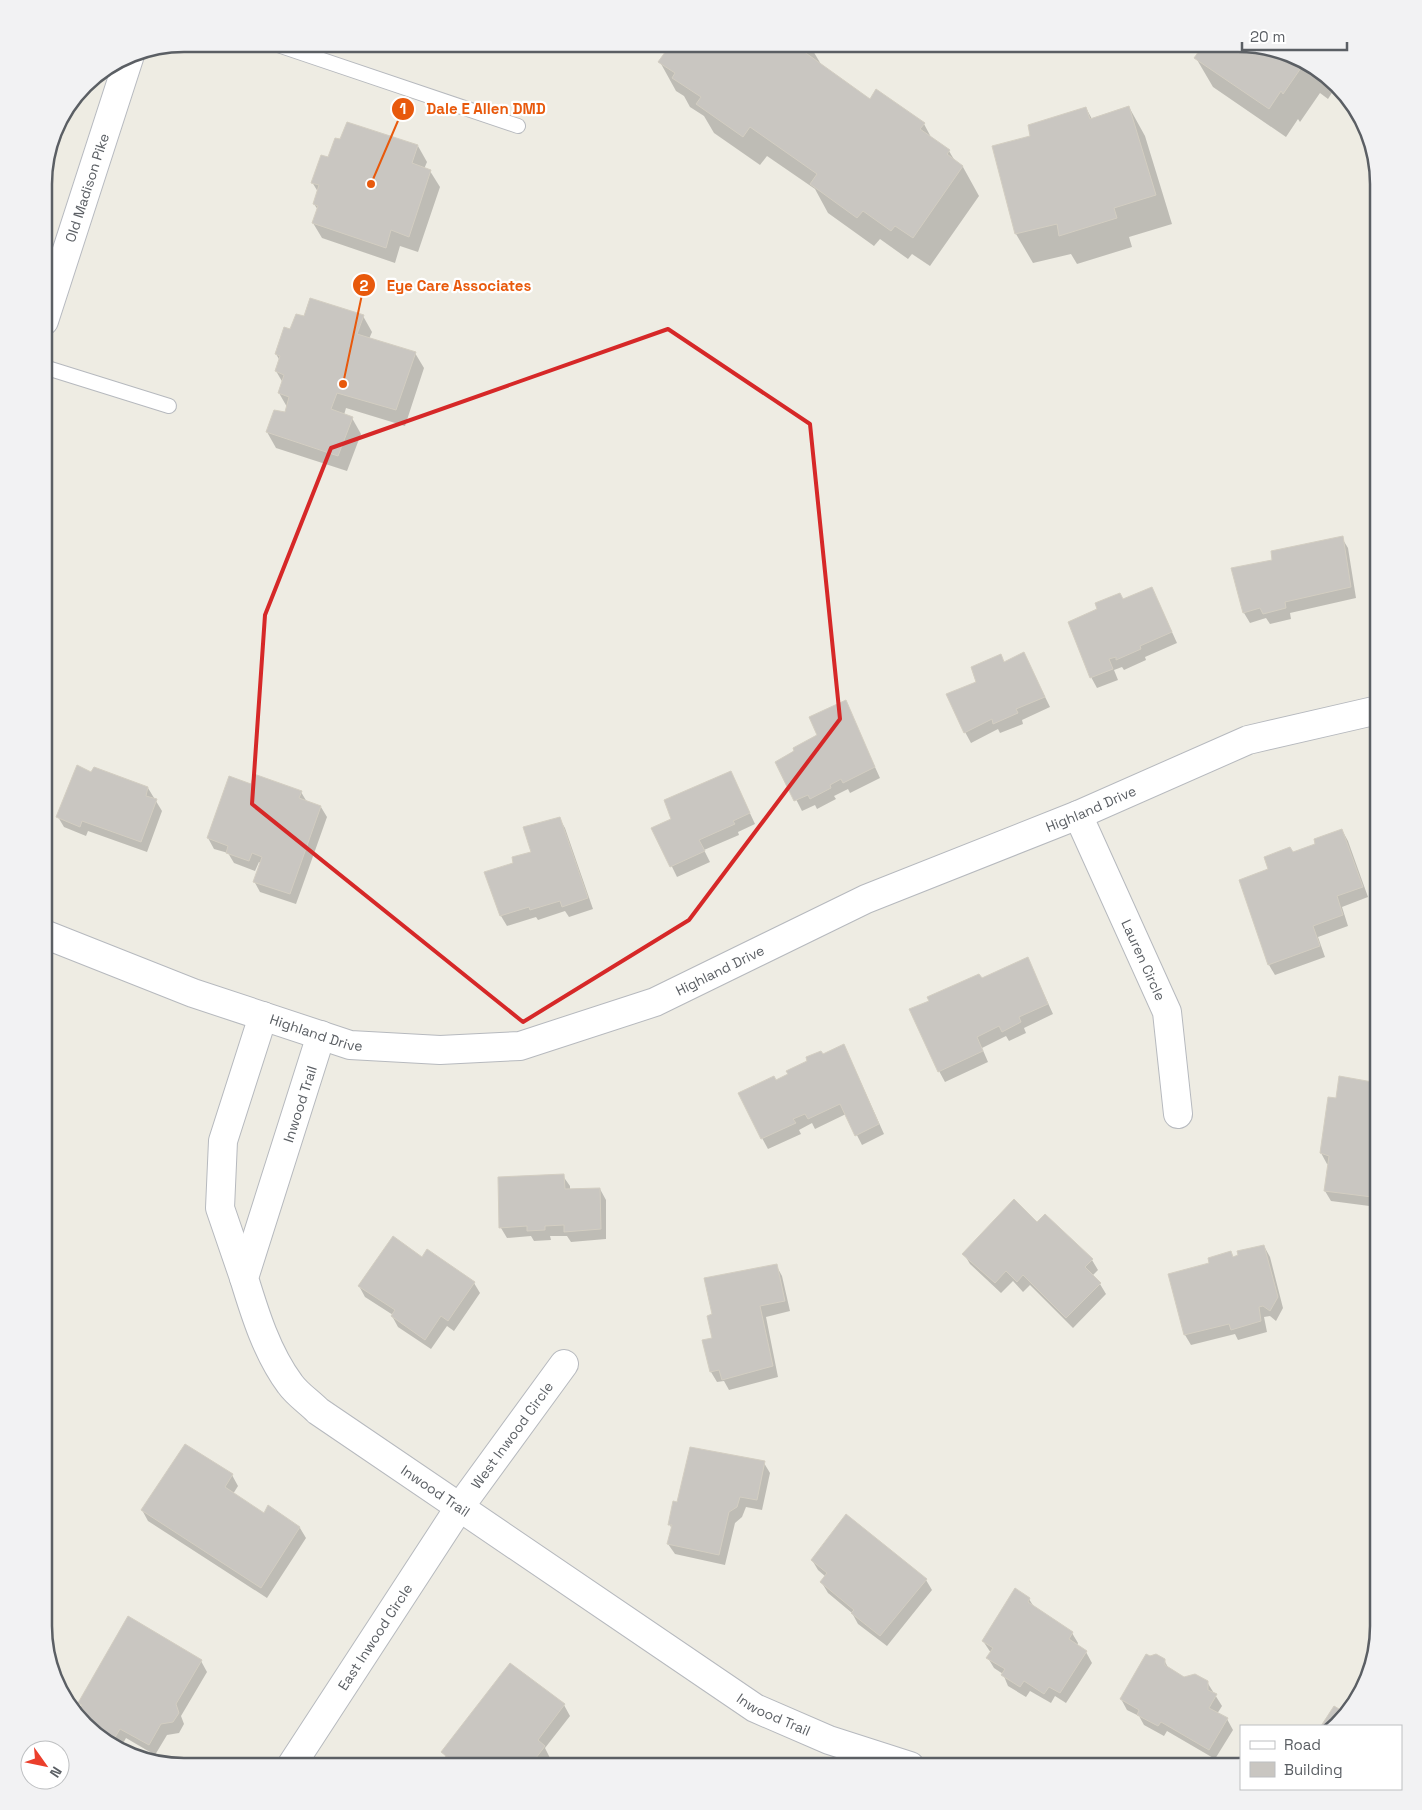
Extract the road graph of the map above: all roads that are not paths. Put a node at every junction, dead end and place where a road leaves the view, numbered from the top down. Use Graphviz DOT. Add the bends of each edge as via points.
graph roads {
  1 [pos="302,53"];
  2 [pos="127,66"];
  3 [pos="518,126"];
  4 [pos="53,293"];
  5 [pos="53,370"];
  6 [pos="169,406"];
  7 [pos="1370,712"];
  8 [pos="1078,815"];
  9 [pos="53,938"];
  10 [pos="263,1016"];
  11 [pos="321,1035"];
  12 [pos="1178,1114"];
  13 [pos="244,1278"];
  14 [pos="564,1364"];
  15 [pos="459,1508"];
  16 [pos="296,1758"];
  17 [pos="885,1758"];
  1 -- 3 [label="lane"];
  2 -- 4 [label="street, Old Madison Pike"];
  5 -- 6 [label="lane"];
  7 -- 8 [label="street, Highland Drive" via="1248,740"];
  8 -- 11 [label="street, Highland Drive" via="866,899 655,1002 520,1046 440,1050 350,1045"];
  8 -- 12 [label="street, Lauren Circle" via="1166,1012"];
  9 -- 10 [label="street, Highland Drive" via="194,993"];
  10 -- 11 [label="street, Highland Drive"];
  10 -- 13 [label="street" via="223,1141 220,1208"];
  11 -- 13 [label="street, Inwood Trail"];
  13 -- 15 [label="street, Inwood Trail" via="268,1346 290,1385 318,1411"];
  14 -- 15 [label="street, West Inwood Circle"];
  15 -- 16 [label="street, East Inwood Circle"];
  15 -- 17 [label="street, Inwood Trail" via="755,1708 829,1740"];
}
